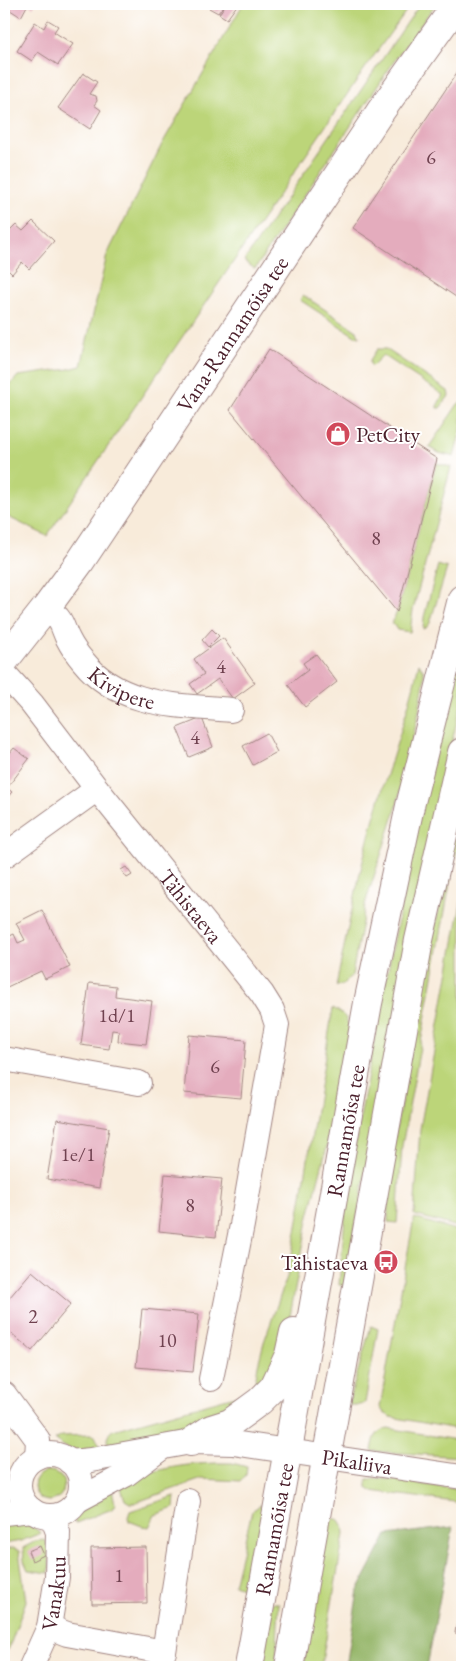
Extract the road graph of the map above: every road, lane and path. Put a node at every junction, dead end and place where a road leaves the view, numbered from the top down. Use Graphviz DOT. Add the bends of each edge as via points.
graph roads {
  1 [pos="457,4"];
  2 [pos="462,599"];
  3 [pos="46,608"];
  4 [pos="4,661"];
  5 [pos="4,673"];
  6 [pos="231,710"];
  7 [pos="462,752"];
  8 [pos="97,788"];
  9 [pos="4,856"];
  10 [pos="4,1059"];
  11 [pos="139,1084"];
  12 [pos="317,1283"];
  13 [pos="211,1379"];
  14 [pos="4,1394"];
  15 [pos="191,1442"];
  16 [pos="163,1446"];
  17 [pos="289,1452"];
  18 [pos="326,1456"];
  19 [pos="70,1462"];
  20 [pos="21,1472"];
  21 [pos="462,1477"];
  22 [pos="78,1500"];
  23 [pos="188,1501"];
  24 [pos="4,1513"];
  25 [pos="42,1513"];
  26 [pos="49,1627"];
  27 [pos="162,1659"];
  28 [pos="31,1667"];
  29 [pos="249,1667"];
  30 [pos="289,1667"];
  1 -- 3 [label="main road, Vana-Rannamõisa tee" via="380,112 80,562"];
  2 -- 12 [label="main road, Rannamõisa tee" via="410,806 376,965"];
  3 -- 4 [label="main road, Vana-Rannamõisa tee"];
  3 -- 6 [label="street, Kivipere" via="57,618 83,662 114,688 160,703"];
  5 -- 8 [label="street, Tähistaeva"];
  7 -- 18 [label="main road, Rannamõisa tee" via="419,940"];
  8 -- 9 [label="street"];
  8 -- 13 [label="street, Tähistaeva" via="262,994 277,1024"];
  10 -- 11 [label="street"];
  12 -- 15 [label="main road" via="300,1303 289,1355 274,1388 230,1423 211,1429"];
  12 -- 17 [label="main road, Rannamõisa tee"];
  14 -- 20 [label="street" via="38,1440"];
  15 -- 16 [label="street, Pikaliiva"];
  15 -- 17 [label="street, Pikaliiva" via="233,1443"];
  16 -- 19 [label="street, Pikaliiva"];
  16 -- 22 [label="street" via="125,1475"];
  17 -- 18 [label="street, Pikaliiva"];
  17 -- 29 [label="main road, Rannamõisa tee"];
  18 -- 21 [label="street, Pikaliiva"];
  18 -- 30 [label="main road, Rannamõisa tee"];
  19 -- 20 [label="street" via="63,1457 46,1455"];
  19 -- 22 [label="street" via="81,1479"];
  20 -- 25 [label="street" via="20,1494 25,1503"];
  22 -- 25 [label="street" via="67,1512"];
  23 -- 27 [label="street"];
  24 -- 25 [label="street"];
  25 -- 26 [label="street, Vanakuu" via="58,1532 57,1578"];
  26 -- 27 [label="street"];
  26 -- 28 [label="street, Vanakuu"];
}
